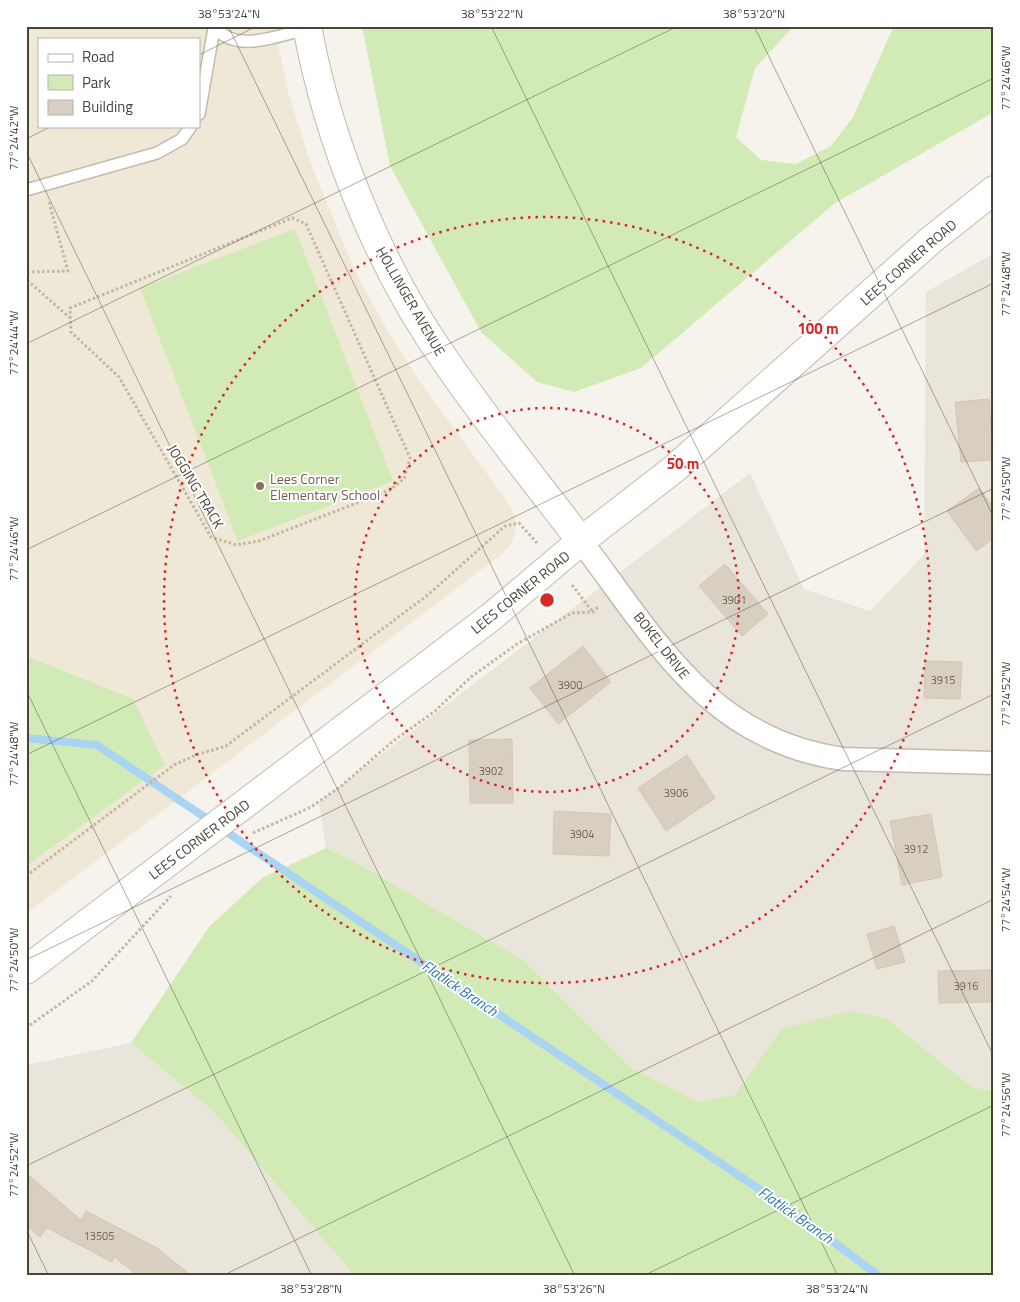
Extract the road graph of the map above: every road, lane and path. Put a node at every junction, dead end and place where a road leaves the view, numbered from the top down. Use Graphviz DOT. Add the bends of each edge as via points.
graph roads {
  1 [pos="214,27"];
  2 [pos="307,27"];
  3 [pos="200,108"];
  4 [pos="190,128"];
  5 [pos="44,185"];
  6 [pos="26,190"];
  7 [pos="994,190"];
  8 [pos="70,318"];
  9 [pos="581,541"];
  10 [pos="555,563"];
  11 [pos="618,589"];
  12 [pos="593,612"];
  13 [pos="994,763"];
  14 [pos="250,834"];
  15 [pos="26,876"];
  16 [pos="174,892"];
  17 [pos="26,970"];
  18 [pos="26,1028"];
  1 -- 2 [label="lane" via="232,41 252,42"];
  1 -- 3 [label="lane"];
  2 -- 9 [label="street, HOLLINGER AVENUE" via="325,105 375,238 446,362"];
  4 -- 5 [label="lane" via="182,139 157,153"];
  5 -- 6 [label="lane"];
  5 -- 8 [label="path" via="68,270 28,272 27,280"];
  7 -- 9 [label="street, LEES CORNER ROAD" via="931,240 674,469"];
  8 -- 8 [label="path, JOGGING TRACK" via="70,308 292,218 306,224 410,458 404,479 390,490 259,541 236,546 211,537 118,377 71,332"];
  9 -- 10 [label="street, LEES CORNER ROAD"];
  9 -- 11 [label="street, BOKEL DRIVE"];
  10 -- 12 [label="path"];
  10 -- 15 [label="path" via="519,523 505,526 429,594 226,746 196,755 164,772"];
  10 -- 17 [label="street, LEES CORNER ROAD" via="491,617"];
  11 -- 12 [label="path"];
  11 -- 13 [label="street, BOKEL DRIVE" via="686,678 727,714 761,735 823,756 844,759"];
  12 -- 14 [label="path" via="572,613 517,644 472,677 340,787 311,807"];
  16 -- 18 [label="path" via="92,981"];
}
